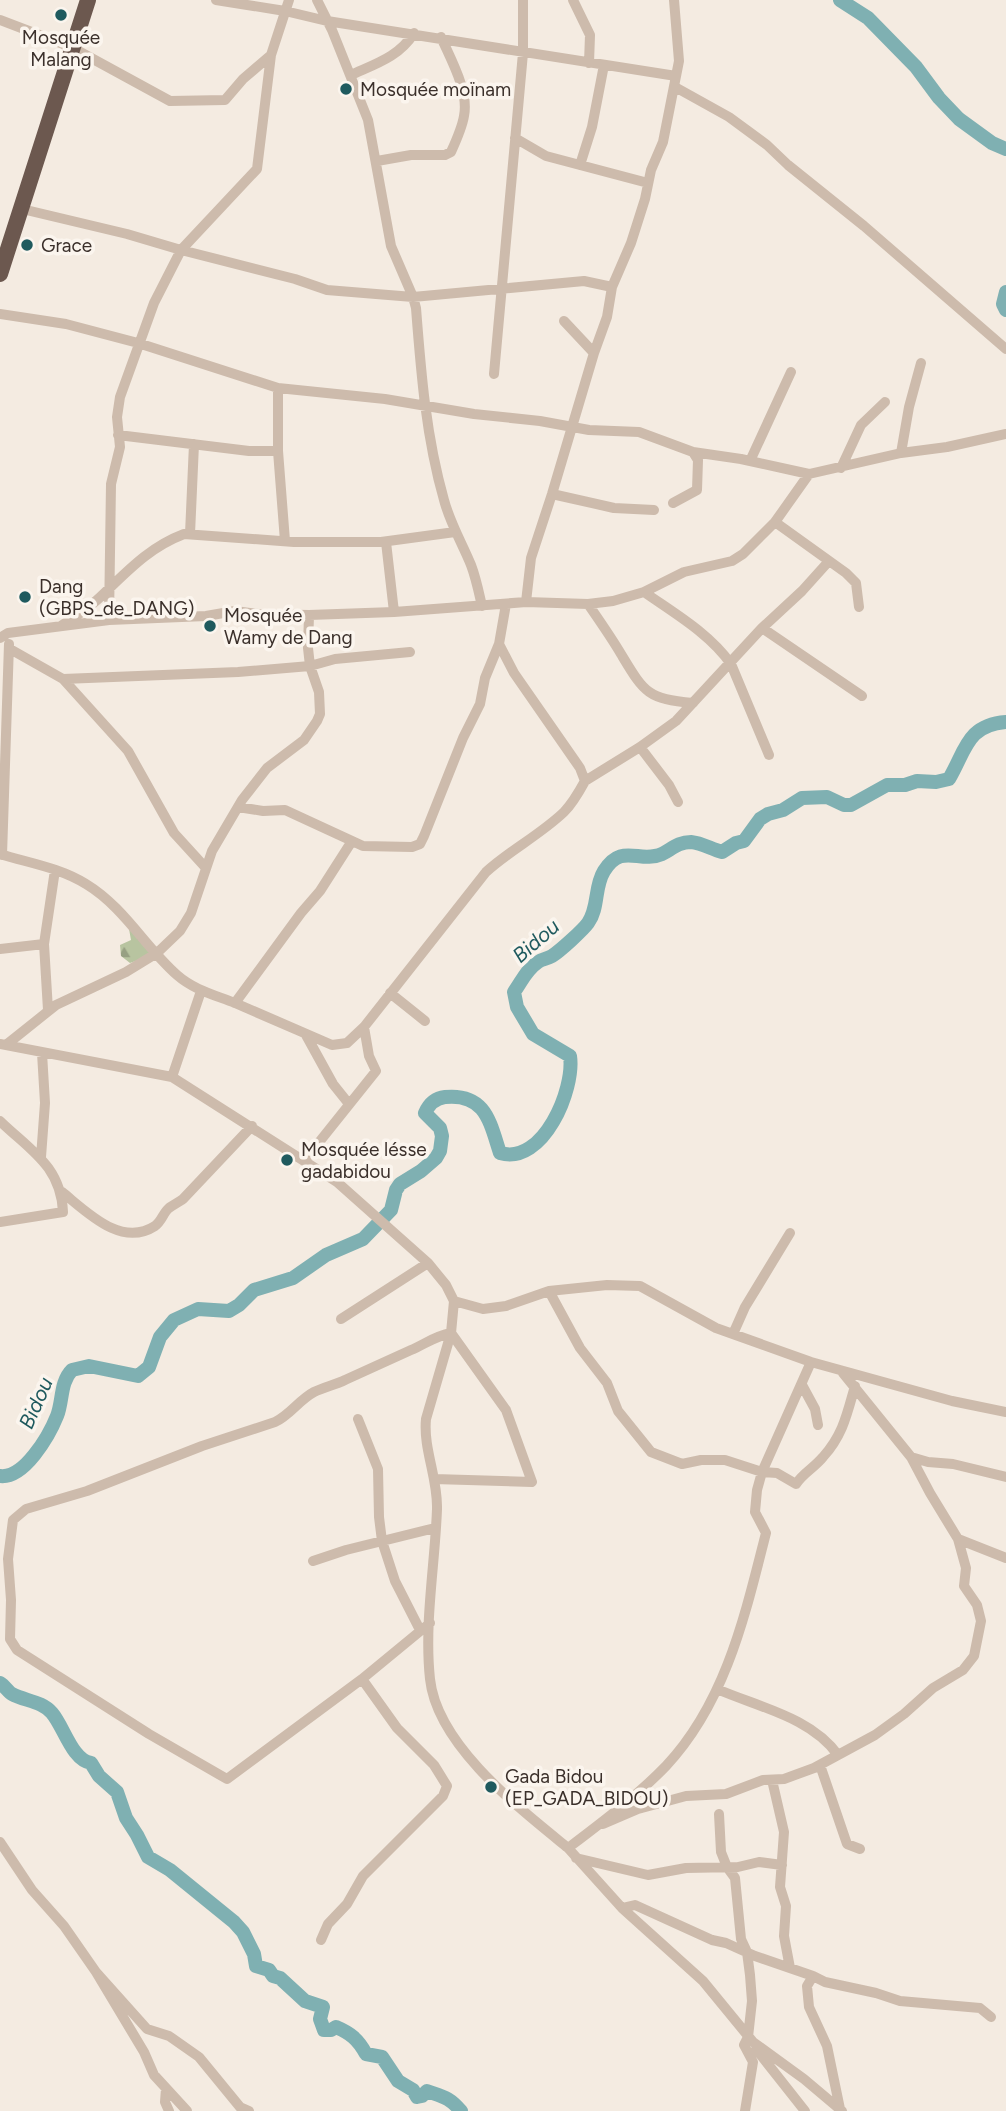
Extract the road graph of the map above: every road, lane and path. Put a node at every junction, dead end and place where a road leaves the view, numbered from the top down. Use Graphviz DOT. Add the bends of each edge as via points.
graph roads {
  1 [pos="88,0"];
  2 [pos="216,0"];
  3 [pos="289,0"];
  4 [pos="317,0"];
  5 [pos="523,0"];
  6 [pos="573,0"];
  7 [pos="674,0"];
  8 [pos="285,11"];
  9 [pos="0,20"];
  10 [pos="327,21"];
  11 [pos="414,33"];
  12 [pos="441,37"];
  13 [pos="71,47"];
  14 [pos="523,53"];
  15 [pos="271,55"];
  16 [pos="589,62"];
  17 [pos="604,65"];
  18 [pos="351,75"];
  19 [pos="676,82"];
  20 [pos="515,138"];
  21 [pos="377,161"];
  22 [pos="580,165"];
  23 [pos="648,183"];
  24 [pos="22,209"];
  25 [pos="181,250"];
  26 [pos="0,274"];
  27 [pos="612,287"];
  28 [pos="501,288"];
  29 [pos="413,297"];
  30 [pos="0,314"];
  31 [pos="565,321"];
  32 [pos="138,343"];
  33 [pos="1006,349"];
  34 [pos="594,353"];
  35 [pos="921,363"];
  36 [pos="791,372"];
  37 [pos="494,374"];
  38 [pos="278,388"];
  39 [pos="885,402"];
  40 [pos="425,407"];
  41 [pos="571,428"];
  42 [pos="118,435"];
  43 [pos="1006,435"];
  44 [pos="194,444"];
  45 [pos="278,451"];
  46 [pos="693,452"];
  47 [pos="901,453"];
  48 [pos="750,461"];
  49 [pos="841,468"];
  50 [pos="809,474"];
  51 [pos="552,494"];
  52 [pos="673,503"];
  53 [pos="654,510"];
  54 [pos="775,522"];
  55 [pos="455,532"];
  56 [pos="190,534"];
  57 [pos="285,541"];
  58 [pos="386,542"];
  59 [pos="830,561"];
  60 [pos="109,587"];
  61 [pos="644,592"];
  62 [pos="526,603"];
  63 [pos="506,604"];
  64 [pos="588,604"];
  65 [pos="482,606"];
  66 [pos="859,607"];
  67 [pos="394,612"];
  68 [pos="309,615"];
  69 [pos="109,620"];
  70 [pos="60,627"];
  71 [pos="762,628"];
  72 [pos="4,636"];
  73 [pos="499,644"];
  74 [pos="10,649"];
  75 [pos="410,652"];
  76 [pos="731,664"];
  77 [pos="310,666"];
  78 [pos="62,679"];
  79 [pos="862,696"];
  80 [pos="693,703"];
  81 [pos="640,747"];
  82 [pos="769,755"];
  83 [pos="585,781"];
  84 [pos="678,802"];
  85 [pos="238,807"];
  86 [pos="352,841"];
  87 [pos="1,854"];
  88 [pos="205,867"];
  89 [pos="55,870"];
  90 [pos="44,944"];
  91 [pos="0,949"];
  92 [pos="157,953"];
  93 [pos="201,992"];
  94 [pos="390,993"];
  95 [pos="235,1003"];
  96 [pos="48,1010"];
  97 [pos="425,1021"];
  98 [pos="364,1027"];
  99 [pos="306,1035"];
  100 [pos="3,1045"];
  101 [pos="42,1053"];
  102 [pos="172,1077"];
  103 [pos="348,1104"];
  104 [pos="0,1121"];
  105 [pos="252,1126"];
  106 [pos="41,1157"];
  107 [pos="304,1161"];
  108 [pos="62,1192"];
  109 [pos="0,1222"];
  110 [pos="790,1233"];
  111 [pos="428,1263"];
  112 [pos="548,1292"];
  113 [pos="454,1301"];
  114 [pos="341,1319"];
  115 [pos="451,1333"];
  116 [pos="733,1334"];
  117 [pos="811,1362"];
  118 [pos="842,1372"];
  119 [pos="802,1385"];
  120 [pos="855,1387"];
  121 [pos="1006,1412"];
  122 [pos="358,1419"];
  123 [pos="818,1425"];
  124 [pos="911,1457"];
  125 [pos="762,1472"];
  126 [pos="1006,1477"];
  127 [pos="434,1479"];
  128 [pos="435,1528"];
  129 [pos="958,1539"];
  130 [pos="382,1541"];
  131 [pos="4,1558"];
  132 [pos="1006,1558"];
  133 [pos="313,1561"];
  134 [pos="430,1622"];
  135 [pos="420,1630"];
  136 [pos="362,1679"];
  137 [pos="717,1689"];
  138 [pos="838,1755"];
  139 [pos="820,1765"];
  140 [pos="772,1780"];
  141 [pos="719,1814"];
  142 [pos="598,1826"];
  143 [pos="0,1842"];
  144 [pos="568,1848"];
  145 [pos="860,1849"];
  146 [pos="576,1858"];
  147 [pos="782,1865"];
  148 [pos="727,1867"];
  149 [pos="622,1908"];
  150 [pos="321,1940"];
  151 [pos="747,1952"];
  152 [pos="790,1968"];
  153 [pos="96,1972"];
  154 [pos="813,1976"];
  155 [pos="991,2017"];
  156 [pos="748,2037"];
  157 [pos="166,2090"];
  158 [pos="841,2110"];
  159 [pos="169,2111"];
  160 [pos="187,2111"];
  161 [pos="249,2111"];
  162 [pos="745,2111"];
  163 [pos="806,2111"];
  1 -- 13 [label="highway"];
  2 -- 8 [label="street"];
  3 -- 8 [label="street"];
  4 -- 10 [label="street"];
  5 -- 14 [label="street"];
  6 -- 16 [label="street" via="590,34"];
  7 -- 19 [label="street" via="679,52"];
  8 -- 10 [label="street"];
  8 -- 15 [label="street"];
  9 -- 13 [label="street"];
  10 -- 11 [label="street"];
  10 -- 18 [label="street"];
  11 -- 12 [label="street"];
  11 -- 18 [label="street" via="404,49"];
  12 -- 14 [label="street"];
  12 -- 21 [label="street" via="455,70 465,114 451,152"];
  13 -- 15 [label="street" via="174,102 225,100"];
  13 -- 24 [label="highway"];
  14 -- 16 [label="street"];
  14 -- 20 [label="street"];
  15 -- 25 [label="street" via="257,169"];
  16 -- 17 [label="street"];
  17 -- 19 [label="street"];
  17 -- 22 [label="street"];
  18 -- 21 [label="street"];
  19 -- 23 [label="street" via="663,142"];
  19 -- 33 [label="street" via="767,145"];
  20 -- 22 [label="street" via="546,156"];
  20 -- 28 [label="street"];
  21 -- 29 [label="street" via="391,246"];
  22 -- 23 [label="street"];
  23 -- 27 [label="street"];
  24 -- 25 [label="street"];
  24 -- 26 [label="highway"];
  25 -- 29 [label="street" via="327,290"];
  25 -- 32 [label="street"];
  27 -- 28 [label="street" via="584,281"];
  27 -- 34 [label="street"];
  28 -- 29 [label="street"];
  28 -- 37 [label="street"];
  29 -- 40 [label="street"];
  30 -- 32 [label="street" via="66,324"];
  31 -- 34 [label="street"];
  32 -- 38 [label="street"];
  32 -- 42 [label="street" via="117,409"];
  34 -- 41 [label="street"];
  35 -- 47 [label="street"];
  36 -- 48 [label="street"];
  38 -- 40 [label="street"];
  38 -- 45 [label="street"];
  39 -- 49 [label="street" via="861,425"];
  40 -- 41 [label="street"];
  40 -- 55 [label="street"];
  41 -- 46 [label="street" via="639,432"];
  41 -- 51 [label="street"];
  42 -- 44 [label="street"];
  42 -- 60 [label="street" via="120,447 111,484"];
  43 -- 47 [label="street"];
  44 -- 45 [label="street"];
  44 -- 56 [label="street"];
  45 -- 57 [label="street"];
  46 -- 48 [label="street"];
  46 -- 52 [label="street" via="698,460 696,491"];
  47 -- 49 [label="street"];
  48 -- 50 [label="street"];
  49 -- 50 [label="street"];
  50 -- 54 [label="street"];
  51 -- 53 [label="street" via="614,508"];
  51 -- 62 [label="street" via="531,558"];
  54 -- 59 [label="street"];
  54 -- 61 [label="street" via="732,561 684,572"];
  55 -- 58 [label="street"];
  55 -- 65 [label="street"];
  56 -- 57 [label="street"];
  56 -- 60 [label="street" via="173,538"];
  57 -- 58 [label="street"];
  58 -- 67 [label="street"];
  59 -- 66 [label="street" via="856,583"];
  59 -- 71 [label="street"];
  60 -- 69 [label="street"];
  60 -- 70 [label="street"];
  61 -- 64 [label="street"];
  61 -- 76 [label="street" via="705,636"];
  62 -- 63 [label="street"];
  62 -- 64 [label="street"];
  63 -- 65 [label="street"];
  63 -- 73 [label="street"];
  64 -- 80 [label="street" via="642,686 668,701"];
  65 -- 67 [label="street"];
  67 -- 68 [label="street"];
  68 -- 69 [label="street" via="235,611"];
  68 -- 77 [label="street"];
  69 -- 70 [label="street"];
  70 -- 72 [label="street"];
  71 -- 76 [label="street"];
  71 -- 79 [label="street"];
  72 -- 74 [label="street"];
  73 -- 83 [label="street"];
  73 -- 86 [label="street" via="480,704 425,836 412,847"];
  74 -- 78 [label="street"];
  74 -- 87 [label="street"];
  75 -- 77 [label="street"];
  76 -- 80 [label="street"];
  76 -- 82 [label="street"];
  77 -- 78 [label="street"];
  77 -- 85 [label="street" via="318,692 317,721 304,740 267,768"];
  78 -- 88 [label="street" via="128,751 174,833"];
  80 -- 81 [label="street"];
  81 -- 83 [label="street"];
  81 -- 84 [label="street"];
  83 -- 94 [label="street" via="562,814 486,872"];
  85 -- 86 [label="street" via="285,810"];
  85 -- 88 [label="street"];
  86 -- 95 [label="street"];
  87 -- 89 [label="street"];
  88 -- 92 [label="street" via="191,913 180,932"];
  89 -- 90 [label="street"];
  89 -- 92 [label="street" via="107,899"];
  90 -- 91 [label="street"];
  90 -- 96 [label="street"];
  92 -- 93 [label="street"];
  92 -- 96 [label="street"];
  93 -- 95 [label="street"];
  93 -- 102 [label="street"];
  94 -- 97 [label="street"];
  94 -- 98 [label="street"];
  95 -- 99 [label="street"];
  96 -- 100 [label="street"];
  98 -- 99 [label="street" via="342,1045"];
  98 -- 103 [label="street" via="376,1071"];
  99 -- 103 [label="street"];
  100 -- 101 [label="street"];
  101 -- 102 [label="street"];
  101 -- 106 [label="street"];
  102 -- 105 [label="street"];
  103 -- 107 [label="street"];
  104 -- 106 [label="street"];
  105 -- 107 [label="street"];
  105 -- 108 [label="street" via="150,1228 117,1231"];
  106 -- 108 [label="street"];
  107 -- 111 [label="street" via="337,1182"];
  108 -- 109 [label="street" via="63,1212"];
  110 -- 116 [label="street"];
  111 -- 113 [label="street"];
  111 -- 114 [label="street"];
  112 -- 113 [label="street" via="483,1309"];
  112 -- 116 [label="street" via="607,1284 640,1286"];
  112 -- 125 [label="street" via="580,1348 607,1383 618,1412 647,1448 677,1463 718,1459"];
  113 -- 115 [label="street"];
  115 -- 127 [label="street" via="426,1419"];
  115 -- 127 [label="street" via="506,1410 532,1482"];
  115 -- 131 [label="street" via="317,1391 275,1422 26,1509 13,1520"];
  116 -- 117 [label="street"];
  117 -- 118 [label="street"];
  117 -- 119 [label="street"];
  118 -- 120 [label="street"];
  118 -- 121 [label="street"];
  119 -- 123 [label="street"];
  119 -- 125 [label="street"];
  120 -- 124 [label="street"];
  120 -- 125 [label="street" via="841,1432 797,1483 777,1473"];
  122 -- 130 [label="street" via="378,1467"];
  124 -- 126 [label="street"];
  124 -- 129 [label="street"];
  125 -- 137 [label="street" via="754,1504 766,1533 745,1617"];
  127 -- 128 [label="street"];
  128 -- 130 [label="street"];
  128 -- 134 [label="street"];
  129 -- 132 [label="street"];
  129 -- 138 [label="street" via="966,1568 964,1586 981,1621 974,1656 963,1670 933,1688 898,1719"];
  130 -- 133 [label="street"];
  130 -- 135 [label="street" via="395,1581"];
  131 -- 136 [label="street" via="11,1600 10,1639 17,1650 227,1779"];
  134 -- 135 [label="street"];
  134 -- 144 [label="street" via="430,1679 450,1734 495,1784"];
  135 -- 136 [label="street"];
  136 -- 150 [label="street" via="447,1786 443,1796 363,1876"];
  137 -- 138 [label="street" via="808,1727"];
  137 -- 142 [label="street" via="666,1766"];
  138 -- 139 [label="street"];
  139 -- 140 [label="street"];
  139 -- 145 [label="street" via="848,1844"];
  140 -- 142 [label="street" via="726,1794 686,1796"];
  140 -- 147 [label="street" via="784,1832"];
  141 -- 148 [label="street"];
  142 -- 144 [label="street"];
  143 -- 153 [label="street"];
  144 -- 146 [label="street"];
  146 -- 148 [label="street" via="648,1875"];
  146 -- 149 [label="street"];
  147 -- 148 [label="street" via="759,1862"];
  147 -- 152 [label="street" via="780,1886 786,1906 784,1936"];
  148 -- 151 [label="street" via="735,1878 741,1939"];
  149 -- 151 [label="street" via="635,1905"];
  149 -- 156 [label="street" via="703,1980"];
  151 -- 152 [label="street"];
  151 -- 156 [label="street" via="752,2001"];
  152 -- 154 [label="street"];
  153 -- 157 [label="street"];
  153 -- 161 [label="street" via="147,2029 169,2036 198,2057 240,2107"];
  154 -- 155 [label="street" via="900,2001 980,2008"];
  154 -- 158 [label="street" via="807,1986 809,2007 827,2046"];
  156 -- 158 [label="street"];
  156 -- 162 [label="street" via="744,2045 753,2062"];
  156 -- 163 [label="street"];
  157 -- 159 [label="street"];
  157 -- 160 [label="street"];
}
